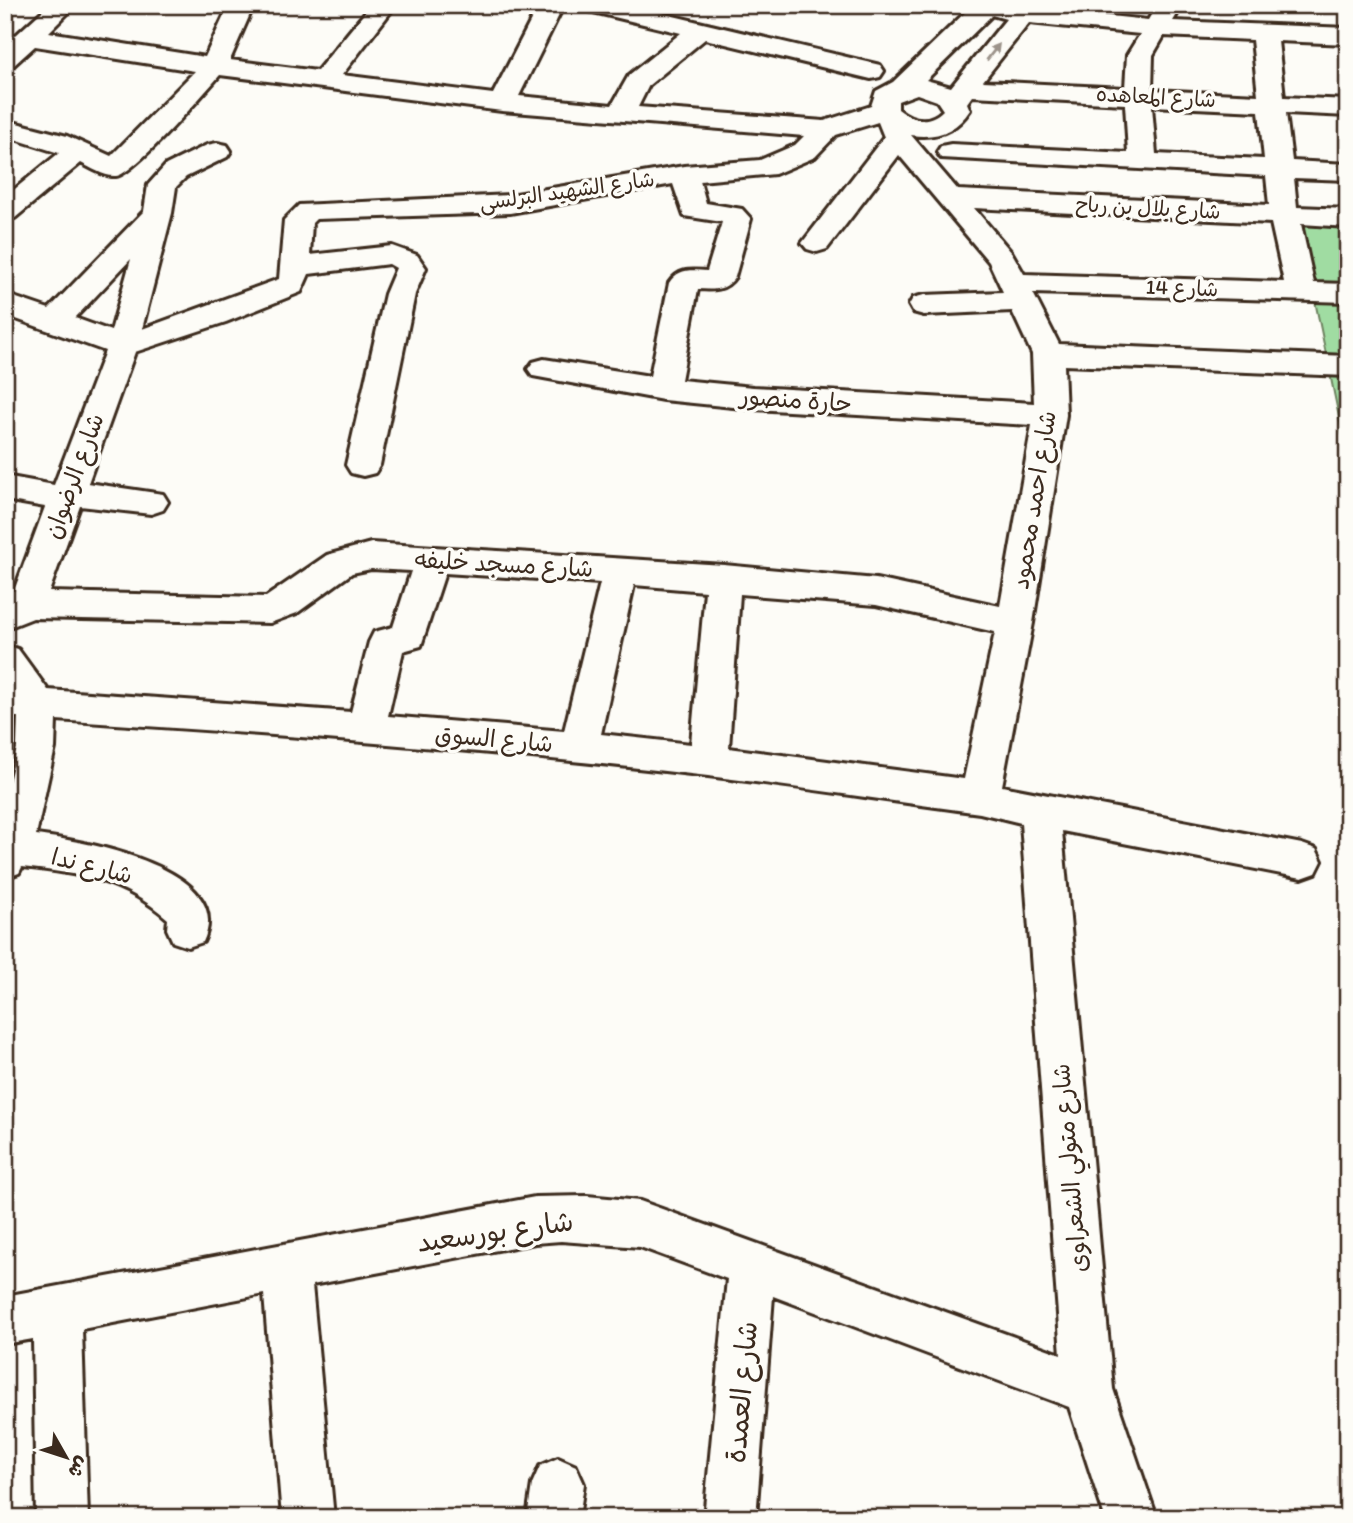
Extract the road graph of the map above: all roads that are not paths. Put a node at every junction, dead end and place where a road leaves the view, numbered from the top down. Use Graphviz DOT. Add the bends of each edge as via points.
graph roads {
  1 [pos="64,5"];
  2 [pos="242,5"];
  3 [pos="384,5"];
  4 [pos="552,5"];
  5 [pos="594,5"];
  6 [pos="987,5"];
  7 [pos="1284,5"];
  8 [pos="1027,10"];
  9 [pos="1163,17"];
  10 [pos="701,30"];
  11 [pos="1270,33"];
  12 [pos="1348,36"];
  13 [pos="29,37"];
  14 [pos="5,59"];
  15 [pos="214,66"];
  16 [pos="872,71"];
  17 [pos="324,80"];
  18 [pos="902,88"];
  19 [pos="1138,96"];
  20 [pos="957,102"];
  21 [pos="502,103"];
  22 [pos="1270,104"];
  23 [pos="1348,108"];
  24 [pos="621,114"];
  25 [pos="891,122"];
  26 [pos="5,128"];
  27 [pos="826,128"];
  28 [pos="78,150"];
  29 [pos="217,151"];
  30 [pos="951,152"];
  31 [pos="1143,162"];
  32 [pos="1278,168"];
  33 [pos="1348,172"];
  34 [pos="684,174"];
  35 [pos="945,194"];
  36 [pos="5,212"];
  37 [pos="158,213"];
  38 [pos="1284,215"];
  39 [pos="1348,218"];
  40 [pos="817,243"];
  41 [pos="295,272"];
  42 [pos="1020,292"];
  43 [pos="1301,292"];
  44 [pos="1348,293"];
  45 [pos="5,304"];
  46 [pos="924,305"];
  47 [pos="54,322"];
  48 [pos="122,346"];
  49 [pos="627,351"];
  50 [pos="1048,354"];
  51 [pos="1348,366"];
  52 [pos="544,369"];
  53 [pos="619,382"];
  54 [pos="663,389"];
  55 [pos="1050,415"];
  56 [pos="363,465"];
  57 [pos="5,488"];
  58 [pos="66,496"];
  59 [pos="151,502"];
  60 [pos="432,560"];
  61 [pos="620,570"];
  62 [pos="724,578"];
  63 [pos="12,609"];
  64 [pos="1015,623"];
  65 [pos="5,659"];
  66 [pos="21,703"];
  67 [pos="366,729"];
  68 [pos="579,747"];
  69 [pos="709,761"];
  70 [pos="980,797"];
  71 [pos="1040,811"];
  72 [pos="8,855"];
  73 [pos="1302,861"];
  74 [pos="188,929"];
  75 [pos="752,1266"];
  76 [pos="286,1267"];
  77 [pos="57,1312"];
  78 [pos="5,1320"];
  79 [pos="1088,1389"];
  80 [pos="62,1518"];
  81 [pos="308,1518"];
  82 [pos="730,1518"];
  83 [pos="1130,1518"];
  1 -- 13 [label="street"];
  2 -- 15 [label="street"];
  3 -- 17 [label="street"];
  4 -- 21 [label="street"];
  5 -- 10 [label="street"];
  6 -- 8 [label="street"];
  6 -- 18 [label="street"];
  7 -- 11 [label="street"];
  8 -- 9 [label="street"];
  20 -- 8 [label="street, one-way"];
  9 -- 11 [label="street"];
  9 -- 19 [label="street" via="1140,55"];
  10 -- 16 [label="street"];
  10 -- 24 [label="street" via="638,81"];
  11 -- 12 [label="street"];
  11 -- 22 [label="street"];
  13 -- 14 [label="street"];
  13 -- 15 [label="street"];
  15 -- 17 [label="street"];
  15 -- 28 [label="street" via="115,168"];
  17 -- 21 [label="street"];
  18 -- 20 [label="street" via="932,88"];
  18 -- 25 [label="street" via="885,97 882,104"];
  19 -- 20 [label="street, شارع المعاهده"];
  19 -- 22 [label="street, شارع المعاهده"];
  19 -- 31 [label="street"];
  20 -- 25 [label="street" via="935,127"];
  20 -- 30 [label="street"];
  21 -- 24 [label="street"];
  22 -- 23 [label="street, شارع المعاهده"];
  22 -- 32 [label="street"];
  24 -- 27 [label="street"];
  25 -- 27 [label="street"];
  25 -- 35 [label="street, شارع احمد محمود"];
  25 -- 40 [label="street"];
  26 -- 28 [label="street"];
  27 -- 34 [label="street, شارع الشهيد البرلسى" via="805,151 787,161 765,168"];
  28 -- 36 [label="street"];
  29 -- 37 [label="street, شارع الرضوان" via="176,171 162,185"];
  30 -- 31 [label="street"];
  30 -- 35 [label="street"];
  31 -- 32 [label="street"];
  32 -- 33 [label="street"];
  32 -- 38 [label="street"];
  34 -- 41 [label="street, شارع الشهيد البرلسى" via="510,204 309,211 298,220"];
  34 -- 54 [label="street" via="694,210 737,219 719,277 684,283"];
  35 -- 38 [label="street, شارع بلال بن رباح"];
  35 -- 42 [label="street, شارع احمد محمود" via="1002,259"];
  37 -- 47 [label="street"];
  37 -- 48 [label="street, شارع الرضوان"];
  38 -- 39 [label="street, شارع بلال بن رباح"];
  38 -- 43 [label="street"];
  41 -- 48 [label="street" via="280,290"];
  41 -- 56 [label="street" via="392,255 407,261 411,268 400,294"];
  42 -- 43 [label="street, شارع 14"];
  42 -- 46 [label="street, شارع 14"];
  42 -- 50 [label="street, شارع احمد محمود"];
  43 -- 44 [label="street, شارع 14"];
  45 -- 47 [label="street"];
  47 -- 48 [label="street"];
  48 -- 58 [label="street, شارع الرضوان"];
  49 -- 53 [label="street"];
  50 -- 51 [label="street"];
  50 -- 55 [label="street, شارع احمد محمود"];
  52 -- 53 [label="street, حارة منصور"];
  53 -- 54 [label="street, حارة منصور"];
  54 -- 55 [label="street, حارة منصور"];
  55 -- 64 [label="street, شارع احمد محمود"];
  57 -- 58 [label="street"];
  58 -- 59 [label="street"];
  58 -- 63 [label="street, شارع الرضوان"];
  60 -- 61 [label="street, شارع مسجد خليفه"];
  60 -- 63 [label="street, شارع مسجد خليفه" via="370,556 344,560 270,610"];
  60 -- 67 [label="street" via="408,636 387,643"];
  61 -- 62 [label="street, شارع مسجد خليفه"];
  61 -- 68 [label="street"];
  62 -- 64 [label="street, شارع مسجد خليفه" via="876,592"];
  62 -- 69 [label="street"];
  64 -- 70 [label="street, شارع احمد محمود"];
  65 -- 66 [label="street"];
  66 -- 67 [label="street, شارع السوق"];
  66 -- 72 [label="street" via="36,748 18,831"];
  67 -- 68 [label="street, شارع السوق"];
  68 -- 69 [label="street, شارع السوق"];
  69 -- 70 [label="street, شارع السوق"];
  70 -- 71 [label="street, شارع السوق"];
  71 -- 73 [label="street, شارع السوق"];
  71 -- 79 [label="street, شارع متولي الشعراوى"];
  72 -- 74 [label="street, شارع ندا" via="79,858 120,868 156,885 186,910"];
  75 -- 76 [label="street, شارع بورسعيد" via="640,1224 570,1217"];
  75 -- 79 [label="street, شارع بورسعيد"];
  75 -- 82 [label="street, شارع العمدة"];
  76 -- 77 [label="street, شارع بورسعيد"];
  76 -- 81 [label="street"];
  77 -- 78 [label="street, شارع بورسعيد"];
  77 -- 80 [label="street"];
  79 -- 83 [label="street, شارع متولي الشعراوى"];
}
